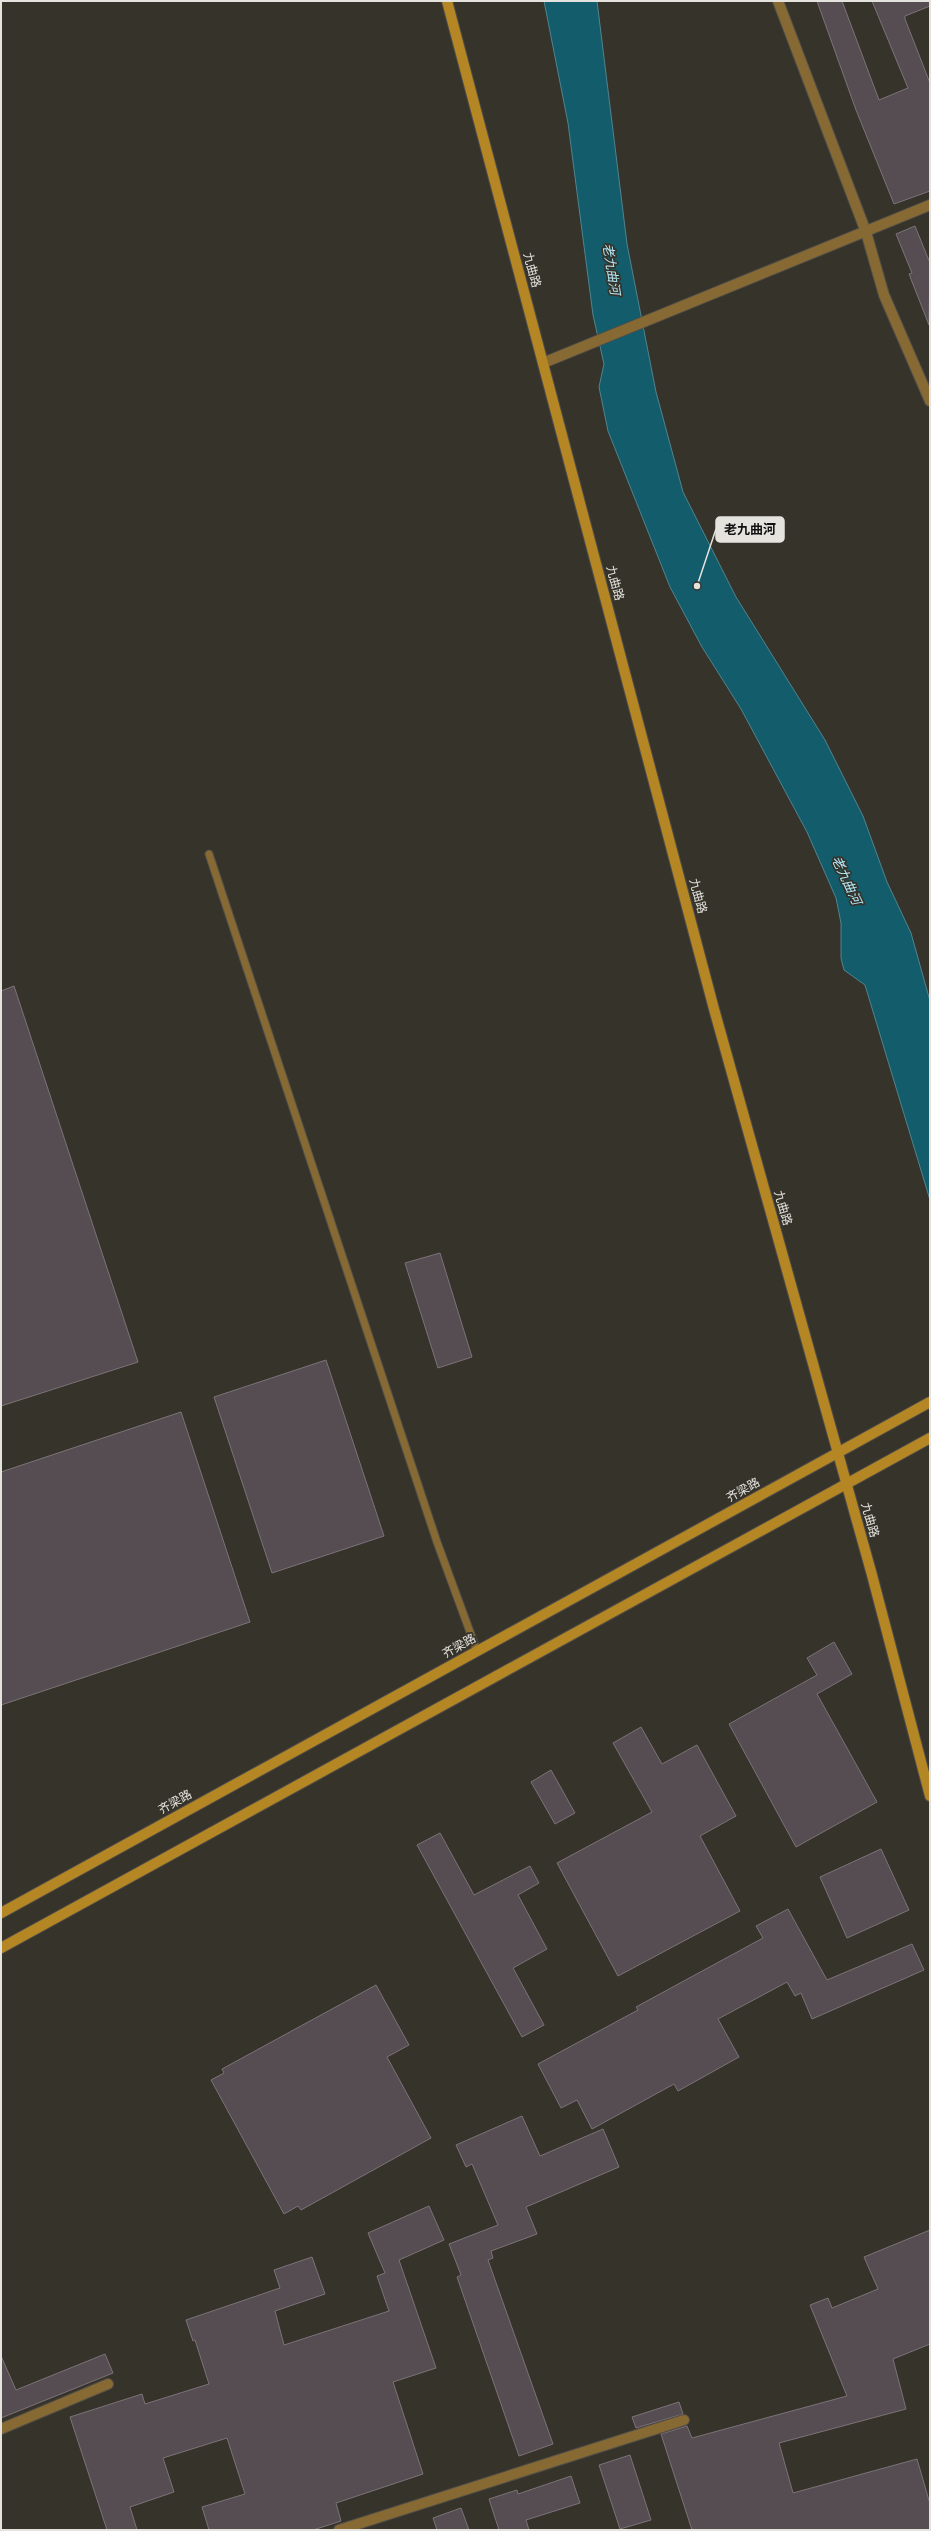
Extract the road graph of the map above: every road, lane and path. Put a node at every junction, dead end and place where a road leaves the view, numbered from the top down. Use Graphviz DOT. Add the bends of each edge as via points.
graph roads {
  1 [pos="447,1"];
  2 [pos="778,1"];
  3 [pos="930,205"];
  4 [pos="866,232"];
  5 [pos="543,363"];
  6 [pos="930,401"];
  7 [pos="209,854"];
  8 [pos="930,1402"];
  9 [pos="930,1438"];
  10 [pos="838,1452"];
  11 [pos="847,1484"];
  12 [pos="477,1651"];
  13 [pos="930,1796"];
  14 [pos="1,1913"];
  15 [pos="1,1948"];
  16 [pos="108,2384"];
  17 [pos="684,2420"];
  18 [pos="1,2429"];
  19 [pos="339,2530"];
  1 -- 5 [label="main road, 九曲路"];
  2 -- 4 [label="street"];
  3 -- 4 [label="street"];
  4 -- 5 [label="street"];
  4 -- 6 [label="street" via="884,295"];
  5 -- 10 [label="main road, 九曲路" via="714,1009"];
  7 -- 12 [label="lane" via="437,1542"];
  8 -- 10 [label="main road, 齐梁路"];
  9 -- 11 [label="main road"];
  10 -- 11 [label="main road, 九曲路"];
  10 -- 12 [label="main road, 齐梁路"];
  11 -- 13 [label="main road, 九曲路"];
  11 -- 15 [label="main road"];
  12 -- 14 [label="main road, 齐梁路"];
  16 -- 18 [label="street"];
  17 -- 19 [label="street"];
}
